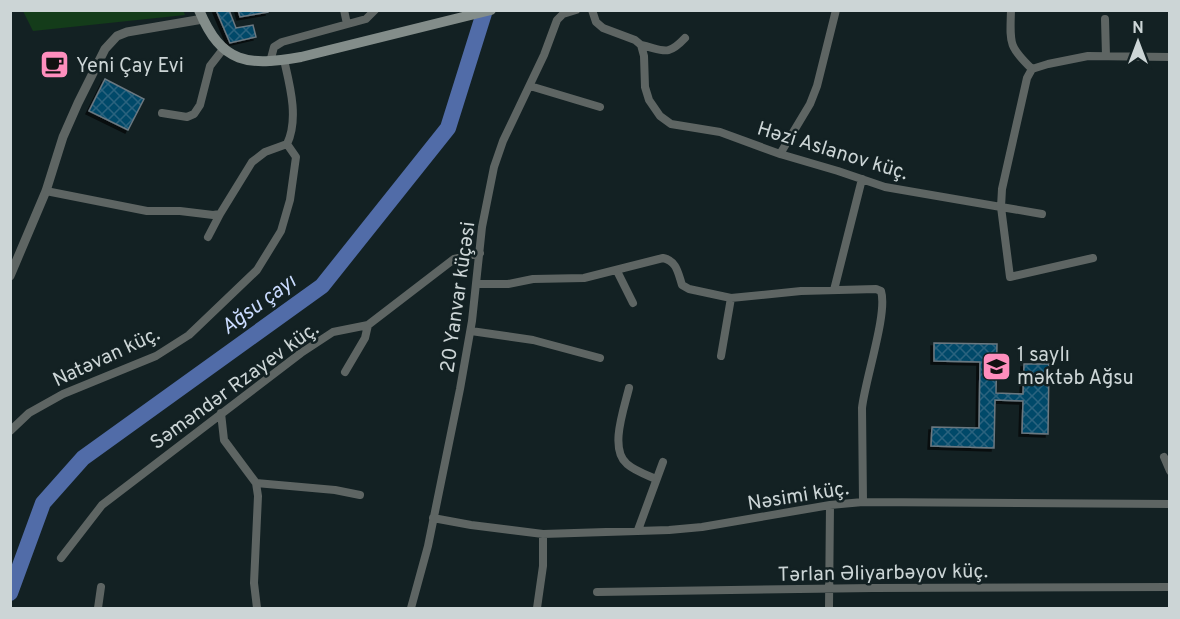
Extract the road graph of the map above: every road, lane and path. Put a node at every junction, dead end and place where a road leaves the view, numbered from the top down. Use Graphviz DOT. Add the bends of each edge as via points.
graph roads {
  1 [pos="344,10"];
  2 [pos="375,10"];
  3 [pos="491,10"];
  4 [pos="576,10"];
  5 [pos="592,10"];
  6 [pos="836,10"];
  7 [pos="1011,10"];
  8 [pos="201,15"];
  9 [pos="1105,19"];
  10 [pos="347,24"];
  11 [pos="685,38"];
  12 [pos="641,45"];
  13 [pos="224,48"];
  14 [pos="1106,56"];
  15 [pos="1170,57"];
  16 [pos="284,60"];
  17 [pos="270,62"];
  18 [pos="1032,69"];
  19 [pos="530,86"];
  20 [pos="600,107"];
  21 [pos="162,113"];
  22 [pos="287,144"];
  23 [pos="780,154"];
  24 [pos="862,179"];
  25 [pos="45,191"];
  26 [pos="1001,207"];
  27 [pos="220,214"];
  28 [pos="1042,214"];
  29 [pos="208,237"];
  30 [pos="480,253"];
  31 [pos="1093,258"];
  32 [pos="617,271"];
  33 [pos="10,276"];
  34 [pos="477,284"];
  35 [pos="834,290"];
  36 [pos="731,298"];
  37 [pos="633,303"];
  38 [pos="368,325"];
  39 [pos="471,331"];
  40 [pos="721,356"];
  41 [pos="600,358"];
  42 [pos="345,372"];
  43 [pos="629,388"];
  44 [pos="221,413"];
  45 [pos="10,432"];
  46 [pos="1164,457"];
  47 [pos="663,462"];
  48 [pos="1170,471"];
  49 [pos="657,479"];
  50 [pos="256,483"];
  51 [pos="360,495"];
  52 [pos="863,502"];
  53 [pos="1170,504"];
  54 [pos="830,505"];
  55 [pos="434,518"];
  56 [pos="638,530"];
  57 [pos="543,534"];
  58 [pos="61,558"];
  59 [pos="101,587"];
  60 [pos="1170,587"];
  61 [pos="830,589"];
  62 [pos="597,592"];
  63 [pos="98,609"];
  64 [pos="256,609"];
  65 [pos="411,609"];
  66 [pos="537,609"];
  67 [pos="829,609"];
  1 -- 10 [label="street"];
  2 -- 10 [label="street" via="366,18"];
  3 -- 16 [label="main road"];
  4 -- 19 [label="street, 20 Yanvar küçəsi" via="557,20"];
  5 -- 12 [label="street" via="603,28"];
  6 -- 23 [label="street" via="817,87"];
  7 -- 18 [label="street" via="1011,45"];
  8 -- 13 [label="main road" via="213,38"];
  8 -- 25 [label="street" via="127,32 111,41 63,137"];
  9 -- 14 [label="street"];
  10 -- 17 [label="street" via="282,42 274,47"];
  11 -- 12 [label="street" via="668,51"];
  12 -- 23 [label="street, Həzi Aslanov küç." via="645,87 660,116 671,124 720,132"];
  13 -- 17 [label="main road" via="237,58"];
  13 -- 21 [label="street" via="210,66 194,114 187,117"];
  14 -- 15 [label="street"];
  14 -- 18 [label="street" via="1088,56"];
  16 -- 17 [label="main road"];
  16 -- 22 [label="street" via="292,102 291,136"];
  18 -- 26 [label="street"];
  19 -- 20 [label="street"];
  19 -- 30 [label="street, 20 Yanvar küçəsi" via="494,167"];
  22 -- 27 [label="street" via="252,162"];
  22 -- 45 [label="street, Natəvan küç." via="296,157 290,200 281,231 257,270 189,335 156,356 63,394 29,413"];
  23 -- 24 [label="street, Həzi Aslanov küç."];
  24 -- 26 [label="street, Həzi Aslanov küç." via="885,187"];
  24 -- 35 [label="street"];
  25 -- 27 [label="street" via="147,211"];
  25 -- 33 [label="street"];
  26 -- 28 [label="street, Həzi Aslanov küç."];
  26 -- 31 [label="street" via="1010,277"];
  27 -- 29 [label="street"];
  30 -- 34 [label="street, 20 Yanvar küçəsi"];
  30 -- 38 [label="street, Səməndər Rzayev küç." via="454,259"];
  32 -- 34 [label="street" via="584,278"];
  32 -- 36 [label="street" via="663,258 675,264 682,285 689,290"];
  32 -- 37 [label="street"];
  34 -- 39 [label="street, 20 Yanvar küçəsi"];
  35 -- 36 [label="street"];
  35 -- 52 [label="street" via="876,289 883,297 862,408"];
  36 -- 40 [label="street"];
  38 -- 42 [label="street" via="365,338"];
  38 -- 44 [label="street, Səməndər Rzayev küç." via="333,332"];
  39 -- 41 [label="street" via="533,340"];
  39 -- 55 [label="street, 20 Yanvar küçəsi"];
  43 -- 49 [label="street" via="618,452 627,464"];
  44 -- 50 [label="street" via="224,440"];
  44 -- 58 [label="street, Səməndər Rzayev küç." via="102,505"];
  46 -- 48 [label="street"];
  47 -- 49 [label="street"];
  49 -- 56 [label="street"];
  50 -- 51 [label="street"];
  50 -- 64 [label="street"];
  52 -- 53 [label="street, Nəsimi küç."];
  52 -- 54 [label="street, Nəsimi küç."];
  54 -- 56 [label="street, Nəsimi küç." via="702,527"];
  54 -- 61 [label="street"];
  55 -- 57 [label="street, Nəsimi küç."];
  55 -- 65 [label="street, 20 Yanvar küçəsi"];
  56 -- 57 [label="street, Nəsimi küç."];
  57 -- 66 [label="street"];
  59 -- 63 [label="street"];
  60 -- 61 [label="street, Tərlan Əliyarbəyov küç."];
  61 -- 62 [label="street, Tərlan Əliyarbəyov küç."];
  61 -- 67 [label="street"];
}
